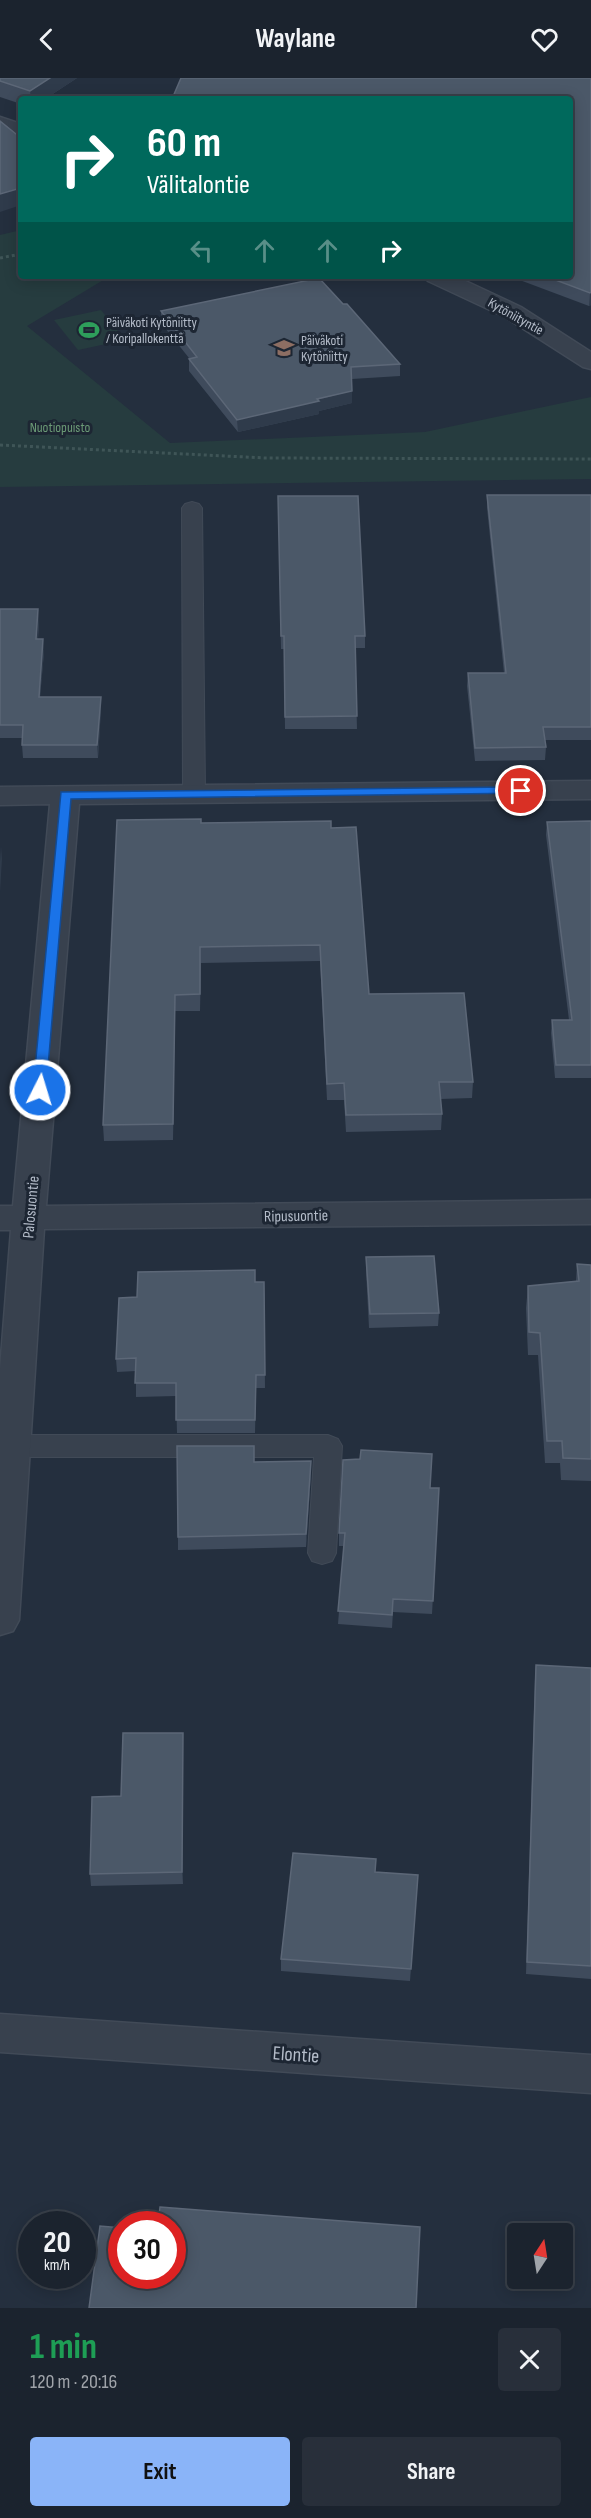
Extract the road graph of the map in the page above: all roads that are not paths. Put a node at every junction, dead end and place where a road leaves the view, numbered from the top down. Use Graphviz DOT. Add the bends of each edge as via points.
graph roads {
  1 [pos="0,123"];
  2 [pos="18,131"];
  3 [pos="442,279"];
  4 [pos="591,362"];
  5 [pos="192,508"];
  6 [pos="591,790"];
  7 [pos="194,794"];
  8 [pos="65,795"];
  9 [pos="0,796"];
  10 [pos="591,1212"];
  11 [pos="14,1218"];
  12 [pos="13,1446"];
  13 [pos="322,1553"];
  14 [pos="0,1620"];
  15 [pos="0,2034"];
  16 [pos="591,2074"];
  1 -- 2 [label="street"];
  3 -- 4 [label="street, Kytöniityntie" via="513,312"];
  5 -- 7 [label="lane"];
  6 -- 7 [label="street"];
  7 -- 8 [label="street"];
  8 -- 9 [label="street"];
  8 -- 11 [label="street, Palosuontie"];
  10 -- 11 [label="street, Ripusuontie"];
  11 -- 12 [label="street, Palosuontie"];
  12 -- 13 [label="lane" via="328,1446"];
  12 -- 14 [label="street, Palosuontie"];
  15 -- 16 [label="street, Elontie"];
}
